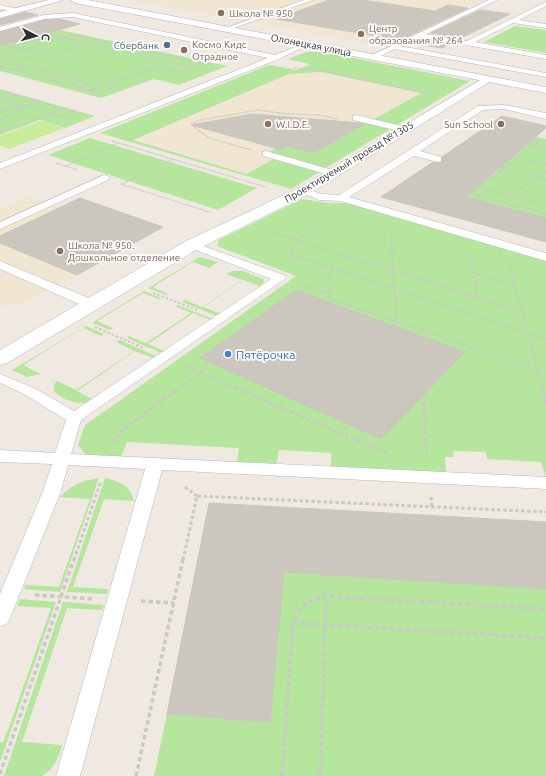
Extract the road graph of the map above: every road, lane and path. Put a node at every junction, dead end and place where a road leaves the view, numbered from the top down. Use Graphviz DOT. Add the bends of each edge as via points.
graph roads {
  1 [pos="58,0"];
  2 [pos="76,0"];
  3 [pos="310,0"];
  4 [pos="494,0"];
  5 [pos="546,4"];
  6 [pos="0,6"];
  7 [pos="18,10"];
  8 [pos="533,11"];
  9 [pos="546,12"];
  10 [pos="0,15"];
  11 [pos="513,21"];
  12 [pos="546,26"];
  13 [pos="0,29"];
  14 [pos="226,29"];
  15 [pos="0,32"];
  16 [pos="59,33"];
  17 [pos="65,33"];
  18 [pos="10,34"];
  19 [pos="51,35"];
  20 [pos="74,35"];
  21 [pos="418,35"];
  22 [pos="62,38"];
  23 [pos="18,42"];
  24 [pos="80,42"];
  25 [pos="24,43"];
  26 [pos="307,44"];
  27 [pos="468,44"];
  28 [pos="95,45"];
  29 [pos="118,45"];
  30 [pos="9,47"];
  31 [pos="393,47"];
  32 [pos="107,48"];
  33 [pos="23,49"];
  34 [pos="79,49"];
  35 [pos="0,50"];
  36 [pos="118,51"];
  37 [pos="146,51"];
  38 [pos="136,55"];
  39 [pos="0,56"];
  40 [pos="143,56"];
  41 [pos="276,57"];
  42 [pos="372,57"];
  43 [pos="546,57"];
  44 [pos="0,60"];
  45 [pos="186,60"];
  46 [pos="4,61"];
  47 [pos="264,61"];
  48 [pos="169,62"];
  49 [pos="176,64"];
  50 [pos="0,66"];
  51 [pos="24,66"];
  52 [pos="155,68"];
  53 [pos="208,68"];
  54 [pos="12,70"];
  55 [pos="140,73"];
  56 [pos="56,74"];
  57 [pos="546,75"];
  58 [pos="44,78"];
  59 [pos="71,78"];
  60 [pos="487,78"];
  61 [pos="81,81"];
  62 [pos="91,83"];
  63 [pos="69,85"];
  64 [pos="106,85"];
  65 [pos="102,86"];
  66 [pos="79,88"];
  67 [pos="0,90"];
  68 [pos="90,90"];
  69 [pos="546,90"];
  70 [pos="16,95"];
  71 [pos="1,99"];
  72 [pos="454,99"];
  73 [pos="39,102"];
  74 [pos="22,105"];
  75 [pos="27,107"];
  76 [pos="65,109"];
  77 [pos="0,112"];
  78 [pos="52,114"];
  79 [pos="546,116"];
  80 [pos="356,118"];
  81 [pos="0,119"];
  82 [pos="111,122"];
  83 [pos="98,127"];
  84 [pos="404,130"];
  85 [pos="0,132"];
  86 [pos="85,133"];
  87 [pos="539,141"];
  88 [pos="516,142"];
  89 [pos="119,143"];
  90 [pos="546,143"];
  91 [pos="532,146"];
  92 [pos="546,149"];
  93 [pos="411,152"];
  94 [pos="501,153"];
  95 [pos="30,154"];
  96 [pos="266,154"];
  97 [pos="518,157"];
  98 [pos="173,159"];
  99 [pos="438,159"];
  100 [pos="546,164"];
  101 [pos="0,166"];
  102 [pos="65,166"];
  103 [pos="504,168"];
  104 [pos="546,171"];
  105 [pos="333,172"];
  106 [pos="418,172"];
  107 [pos="424,174"];
  108 [pos="431,175"];
  109 [pos="438,177"];
  110 [pos="104,178"];
  111 [pos="536,178"];
  112 [pos="546,180"];
  113 [pos="122,184"];
  114 [pos="479,188"];
  115 [pos="262,191"];
  116 [pos="304,191"];
  117 [pos="510,196"];
  118 [pos="341,198"];
  119 [pos="546,204"];
  120 [pos="339,212"];
  121 [pos="390,212"];
  122 [pos="546,214"];
  123 [pos="238,222"];
  124 [pos="0,226"];
  125 [pos="465,234"];
  126 [pos="297,240"];
  127 [pos="192,245"];
  128 [pos="504,245"];
  129 [pos="292,255"];
  130 [pos="546,257"];
  131 [pos="0,265"];
  132 [pos="332,268"];
  133 [pos="394,270"];
  134 [pos="473,273"];
  135 [pos="280,278"];
  136 [pos="515,286"];
  137 [pos="306,287"];
  138 [pos="395,289"];
  139 [pos="150,291"];
  140 [pos="301,292"];
  141 [pos="328,294"];
  142 [pos="478,298"];
  143 [pos="92,304"];
  144 [pos="522,312"];
  145 [pos="219,319"];
  146 [pos="396,321"];
  147 [pos="94,326"];
  148 [pos="394,326"];
  149 [pos="528,333"];
  150 [pos="546,339"];
  151 [pos="164,357"];
  152 [pos="0,359"];
  153 [pos="207,361"];
  154 [pos="537,370"];
  155 [pos="200,373"];
  156 [pos="546,373"];
  157 [pos="0,378"];
  158 [pos="423,395"];
  159 [pos="546,403"];
  160 [pos="74,418"];
  161 [pos="0,456"];
  162 [pos="392,456"];
  163 [pos="62,459"];
  164 [pos="107,462"];
  165 [pos="155,464"];
  166 [pos="428,477"];
  167 [pos="546,483"];
  168 [pos="432,507"];
  169 [pos="546,512"];
  170 [pos="10,594"];
  171 [pos="326,596"];
  172 [pos="61,597"];
  173 [pos="117,600"];
  174 [pos="174,603"];
  175 [pos="546,609"];
  176 [pos="0,618"];
  177 [pos="293,622"];
  178 [pos="325,624"];
  179 [pos="546,638"];
  180 [pos="0,774"];
  181 [pos="68,776"];
  182 [pos="136,776"];
  183 [pos="282,776"];
  184 [pos="320,776"];
  1 -- 7 [label="street"];
  2 -- 14 [label="street, Олонецкая улица"];
  3 -- 14 [label="lane"];
  4 -- 21 [label="lane"];
  5 -- 8 [label="lane"];
  6 -- 7 [label="lane"];
  7 -- 10 [label="street"];
  8 -- 9 [label="lane"];
  8 -- 11 [label="lane"];
  11 -- 12 [label="lane"];
  11 -- 27 [label="lane"];
  13 -- 41 [label="lane" via="50,16 72,15"];
  14 -- 26 [label="street, Олонецкая улица"];
  15 -- 18 [label="lane"];
  16 -- 19 [label="path"];
  17 -- 20 [label="path"];
  19 -- 22 [label="path"];
  19 -- 25 [label="path"];
  20 -- 22 [label="path"];
  20 -- 29 [label="path"];
  21 -- 27 [label="lane"];
  21 -- 31 [label="lane"];
  22 -- 24 [label="path"];
  22 -- 33 [label="path"];
  23 -- 25 [label="path"];
  24 -- 28 [label="path"];
  24 -- 34 [label="path" via="77,45"];
  25 -- 30 [label="path"];
  26 -- 41 [label="lane"];
  26 -- 42 [label="street, Олонецкая улица"];
  27 -- 43 [label="lane"];
  28 -- 32 [label="path"];
  28 -- 34 [label="path"];
  29 -- 32 [label="path"];
  29 -- 37 [label="path"];
  30 -- 33 [label="path"];
  30 -- 35 [label="path"];
  31 -- 42 [label="lane"];
  31 -- 57 [label="lane"];
  32 -- 36 [label="path"];
  33 -- 34 [label="path"];
  33 -- 39 [label="path"];
  34 -- 36 [label="path" via="91,52"];
  36 -- 38 [label="path"];
  37 -- 38 [label="path"];
  37 -- 45 [label="path"];
  38 -- 40 [label="path"];
  40 -- 48 [label="path"];
  40 -- 55 [label="path" via="134,64 134,69"];
  41 -- 47 [label="lane"];
  42 -- 60 [label="street, Олонецкая улица"];
  44 -- 46 [label="path"];
  45 -- 49 [label="path"];
  45 -- 53 [label="path" via="206,65"];
  46 -- 51 [label="path"];
  46 -- 59 [label="path" via="44,56 72,60 82,67 80,73"];
  47 -- 72 [label="path"];
  47 -- 82 [label="lane"];
  48 -- 49 [label="path"];
  48 -- 52 [label="path"];
  49 -- 52 [label="path" via="202,70 173,72"];
  50 -- 54 [label="path"];
  51 -- 54 [label="path"];
  51 -- 56 [label="path"];
  52 -- 55 [label="path"];
  54 -- 58 [label="path"];
  55 -- 64 [label="path"];
  56 -- 58 [label="path"];
  56 -- 59 [label="path"];
  58 -- 63 [label="path"];
  59 -- 61 [label="path"];
  60 -- 69 [label="street, Олонецкая улица"];
  60 -- 72 [label="street, Проектируемый проезд №1305"];
  61 -- 62 [label="path"];
  61 -- 63 [label="path"];
  62 -- 65 [label="path"];
  62 -- 66 [label="path"];
  63 -- 66 [label="path"];
  64 -- 65 [label="path"];
  64 -- 68 [label="path" via="114,87 100,92"];
  65 -- 68 [label="path"];
  66 -- 68 [label="path"];
  67 -- 70 [label="path"];
  70 -- 71 [label="path"];
  70 -- 73 [label="path"];
  71 -- 74 [label="path"];
  72 -- 84 [label="street, Проектируемый проезд №1305"];
  73 -- 75 [label="path"];
  73 -- 76 [label="path"];
  74 -- 75 [label="path"];
  74 -- 77 [label="path"];
  75 -- 78 [label="path"];
  75 -- 81 [label="path"];
  76 -- 78 [label="path"];
  76 -- 82 [label="path"];
  78 -- 83 [label="path"];
  78 -- 85 [label="path"];
  79 -- 93 [label="lane" via="504,107 481,108"];
  80 -- 84 [label="lane"];
  80 -- 96 [label="path" via="349,121 320,115 258,110 194,123 194,127 209,138"];
  82 -- 83 [label="lane"];
  83 -- 86 [label="lane"];
  84 -- 105 [label="street, Проектируемый проезд №1305"];
  86 -- 89 [label="path"];
  86 -- 95 [label="lane"];
  87 -- 88 [label="path" via="524,138"];
  87 -- 90 [label="path"];
  87 -- 91 [label="path"];
  88 -- 91 [label="path"];
  88 -- 94 [label="path"];
  89 -- 98 [label="path"];
  89 -- 102 [label="path"];
  91 -- 92 [label="path"];
  91 -- 97 [label="path"];
  93 -- 99 [label="lane"];
  93 -- 118 [label="lane"];
  94 -- 97 [label="path"];
  94 -- 103 [label="path" via="489,162"];
  95 -- 101 [label="lane"];
  95 -- 102 [label="path"];
  96 -- 105 [label="lane"];
  97 -- 100 [label="path"];
  97 -- 103 [label="path"];
  98 -- 113 [label="path"];
  98 -- 115 [label="path" via="268,187"];
  102 -- 110 [label="path"];
  103 -- 114 [label="path"];
  104 -- 111 [label="path"];
  105 -- 116 [label="street, Проектируемый проезд №1305"];
  106 -- 107 [label="path"];
  107 -- 108 [label="path"];
  107 -- 122 [label="path" via="419,178 424,181"];
  109 -- 114 [label="path"];
  110 -- 113 [label="path"];
  110 -- 124 [label="lane"];
  111 -- 112 [label="path"];
  111 -- 117 [label="path"];
  113 -- 123 [label="path"];
  114 -- 117 [label="path"];
  116 -- 118 [label="lane" via="319,197"];
  116 -- 123 [label="street, Проектируемый проезд №1305"];
  117 -- 119 [label="path"];
  118 -- 121 [label="lane"];
  120 -- 126 [label="path"];
  121 -- 125 [label="lane"];
  121 -- 133 [label="path"];
  123 -- 126 [label="path"];
  123 -- 127 [label="street, Проектируемый проезд №1305"];
  125 -- 128 [label="lane"];
  125 -- 134 [label="path"];
  126 -- 129 [label="path"];
  126 -- 133 [label="path"];
  127 -- 135 [label="lane"];
  127 -- 143 [label="street, Проектируемый проезд №1305"];
  128 -- 130 [label="lane"];
  128 -- 136 [label="path"];
  129 -- 132 [label="path"];
  129 -- 135 [label="path" via="287,271"];
  131 -- 143 [label="lane"];
  132 -- 138 [label="path"];
  132 -- 141 [label="path"];
  133 -- 138 [label="path"];
  133 -- 142 [label="path"];
  134 -- 136 [label="path"];
  134 -- 142 [label="path"];
  135 -- 137 [label="path"];
  135 -- 145 [label="lane"];
  136 -- 144 [label="path"];
  137 -- 140 [label="path"];
  137 -- 141 [label="path"];
  138 -- 146 [label="path"];
  138 -- 149 [label="path"];
  139 -- 145 [label="path"];
  141 -- 146 [label="path" via="328,298"];
  142 -- 144 [label="path"];
  143 -- 152 [label="street, Проектируемый проезд №1305"];
  144 -- 149 [label="path"];
  145 -- 151 [label="lane"];
  146 -- 148 [label="path"];
  146 -- 154 [label="path"];
  147 -- 151 [label="path"];
  149 -- 150 [label="path"];
  149 -- 154 [label="path"];
  151 -- 155 [label="path"];
  151 -- 160 [label="lane"];
  153 -- 155 [label="path"];
  154 -- 156 [label="path"];
  154 -- 159 [label="path"];
  155 -- 162 [label="path"];
  155 -- 164 [label="path" via="121,431"];
  157 -- 160 [label="lane" via="29,390"];
  158 -- 166 [label="path"];
  160 -- 163 [label="lane"];
  161 -- 163 [label="lane"];
  163 -- 164 [label="lane"];
  163 -- 170 [label="lane" via="52,491"];
  164 -- 165 [label="lane"];
  164 -- 172 [label="path"];
  165 -- 166 [label="lane"];
  165 -- 173 [label="lane"];
  166 -- 167 [label="lane"];
  166 -- 168 [label="path"];
  168 -- 169 [label="path"];
  168 -- 174 [label="path" via="197,496"];
  170 -- 172 [label="path"];
  170 -- 176 [label="lane"];
  171 -- 175 [label="path"];
  171 -- 177 [label="path" via="304,604 297,611"];
  171 -- 178 [label="path"];
  172 -- 173 [label="path"];
  172 -- 180 [label="path"];
  173 -- 174 [label="path"];
  173 -- 181 [label="lane"];
  174 -- 182 [label="path"];
  177 -- 178 [label="path"];
  177 -- 183 [label="path"];
  178 -- 179 [label="path"];
  178 -- 184 [label="path"];
}
